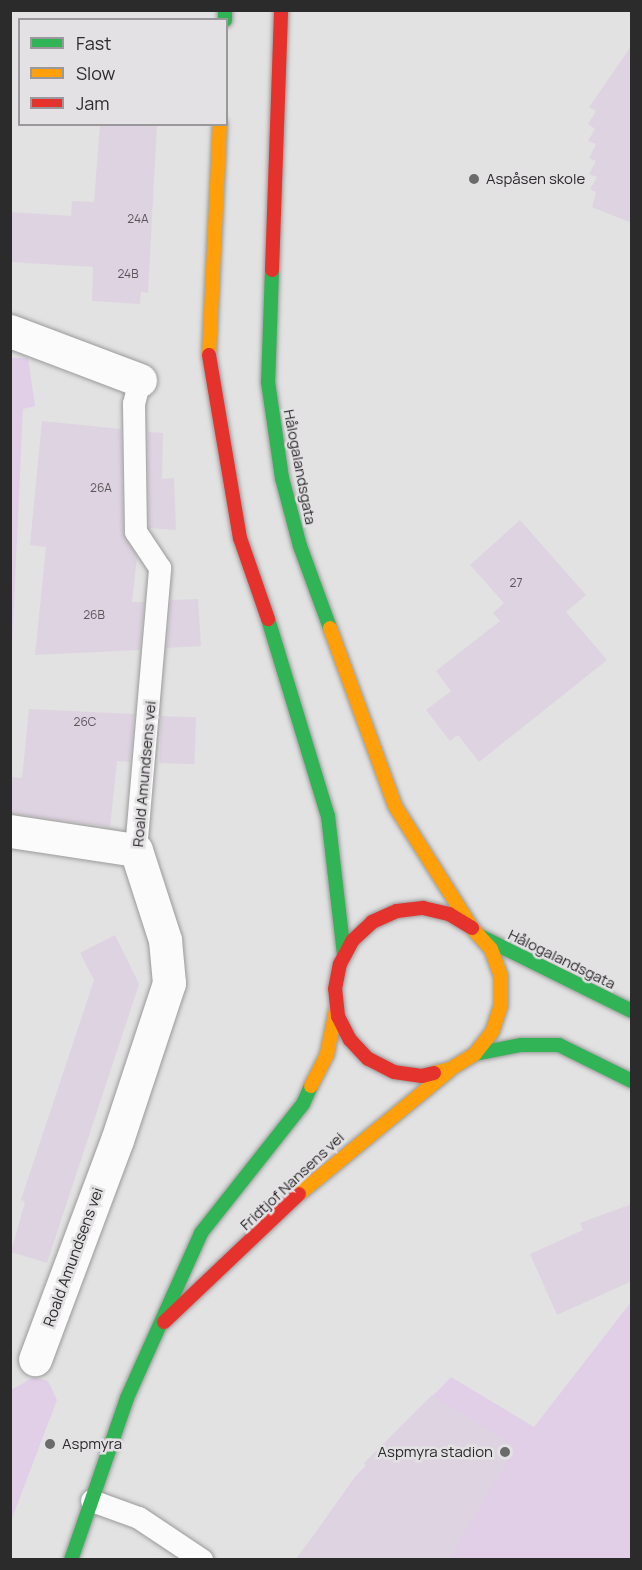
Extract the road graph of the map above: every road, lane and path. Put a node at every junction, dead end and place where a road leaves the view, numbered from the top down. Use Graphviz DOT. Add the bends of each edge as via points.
graph roads {
  1 [pos="281,10"];
  2 [pos="220,126"];
  3 [pos="10,331"];
  4 [pos="140,381"];
  5 [pos="10,831"];
  6 [pos="136,850"];
  7 [pos="476,932"];
  8 [pos="344,955"];
  9 [pos="337,1004"];
  10 [pos="632,1011"];
  11 [pos="475,1054"];
  12 [pos="450,1070"];
  13 [pos="632,1081"];
  14 [pos="162,1323"];
  15 [pos="35,1359"];
  16 [pos="93,1501"];
  17 [pos="71,1560"];
  18 [pos="202,1560"];
  1 -- 7 [label="street, Hålogalandsgata" via="268,382 282,478 300,546 395,806"];
  2 -- 8 [label="street, Hålogalandsgata" via="209,358 212,383 240,538 287,673 328,816"];
  3 -- 4 [label="street, Roald Amundsens vei"];
  4 -- 6 [label="lane, Roald Amundsens vei" via="134,404 136,532 160,568"];
  5 -- 6 [label="street"];
  6 -- 15 [label="street, Roald Amundsens vei" via="165,940 169,983 117,1140"];
  7 -- 8 [label="street, Hålogalandsgata" via="449,914 432,910 397,911 372,922"];
  7 -- 10 [label="street, Hålogalandsgata"];
  7 -- 11 [label="street, Hålogalandsgata" via="491,949 501,976 501,1005 492,1032"];
  8 -- 9 [label="street, Hålogalandsgata" via="335,989"];
  9 -- 12 [label="street, Hålogalandsgata" via="350,1040 368,1059 394,1072 422,1076"];
  9 -- 14 [label="street, Fridtjof Nansens vei" via="327,1054 318,1076 292,1121 201,1233"];
  11 -- 12 [label="street, Hålogalandsgata"];
  11 -- 13 [label="street, Hålogalandsgata" via="521,1045 559,1045"];
  12 -- 14 [label="street, Fridtjof Nansens vei" via="302,1191 203,1289"];
  14 -- 16 [label="street, Fridtjof Nansens vei" via="127,1398"];
  16 -- 17 [label="street, Fridtjof Nansens vei"];
  16 -- 18 [label="lane" via="139,1518"];
}
